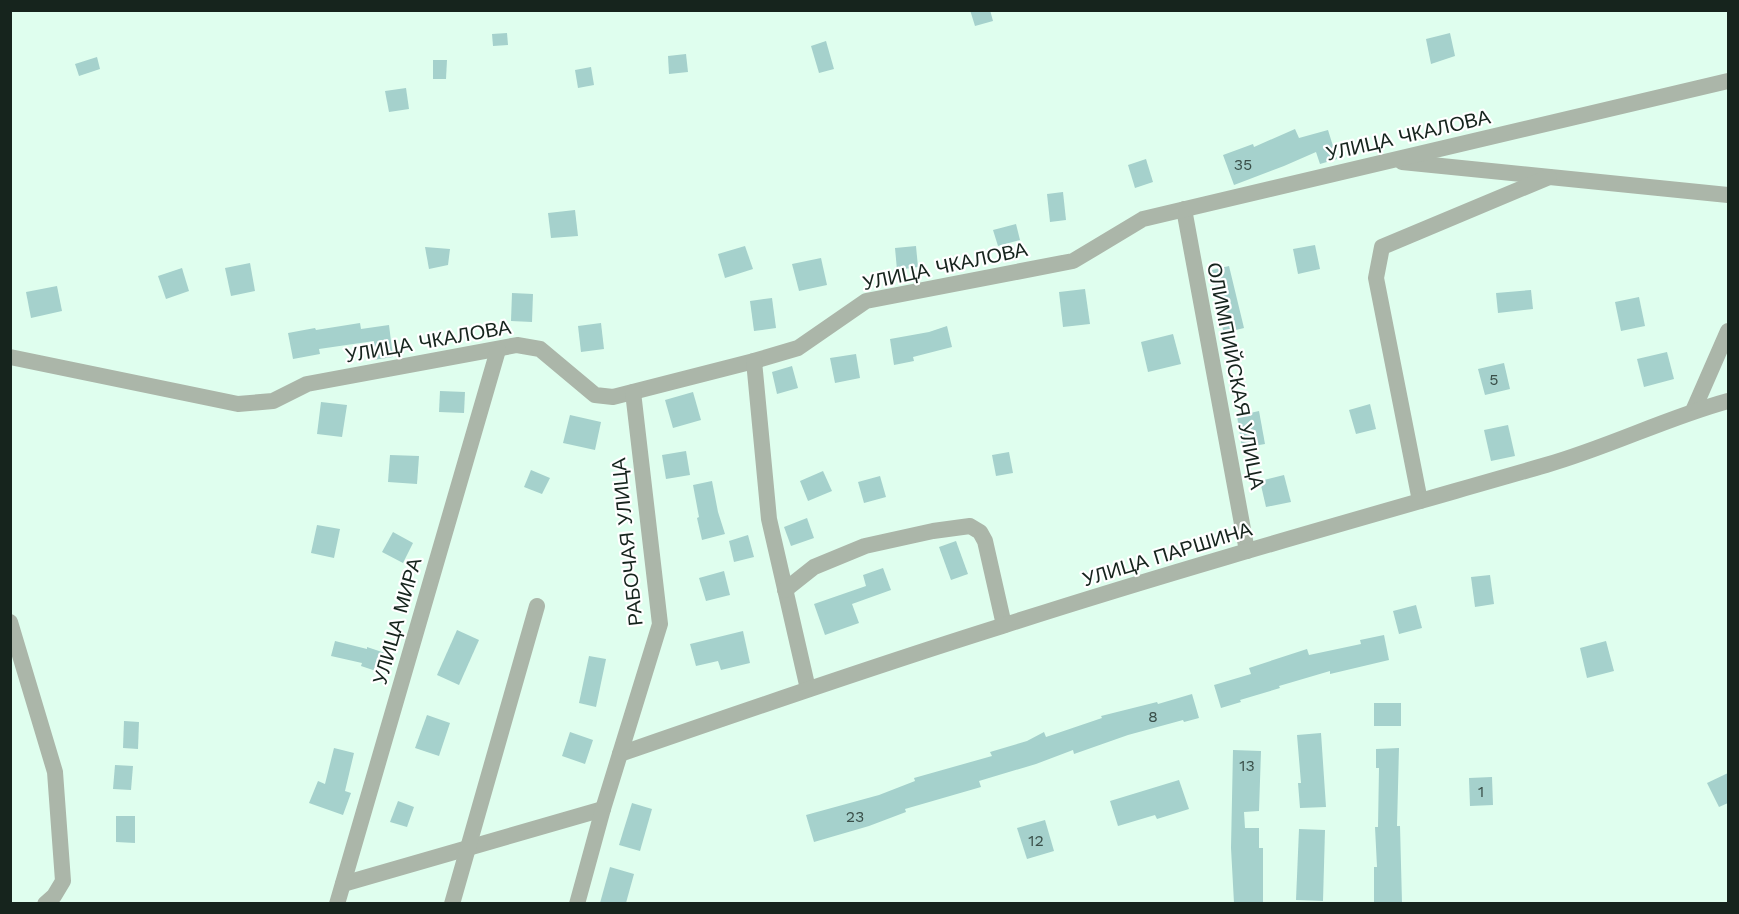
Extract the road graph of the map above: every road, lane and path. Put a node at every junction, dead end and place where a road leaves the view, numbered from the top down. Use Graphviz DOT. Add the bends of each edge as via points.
graph roads {
  1 [pos="1728,81"];
  2 [pos="1389,161"];
  3 [pos="1549,177"];
  4 [pos="1728,195"];
  5 [pos="1184,209"];
  6 [pos="1728,331"];
  7 [pos="498,350"];
  8 [pos="10,357"];
  9 [pos="754,361"];
  10 [pos="633,392"];
  11 [pos="1728,401"];
  12 [pos="1693,411"];
  13 [pos="1420,501"];
  14 [pos="1247,551"];
  15 [pos="784,590"];
  16 [pos="537,606"];
  17 [pos="10,622"];
  18 [pos="1004,625"];
  19 [pos="808,689"];
  20 [pos="620,754"];
  21 [pos="603,808"];
  22 [pos="468,849"];
  23 [pos="343,884"];
  24 [pos="45,903"];
  25 [pos="338,903"];
  26 [pos="452,903"];
  27 [pos="577,903"];
  1 -- 2 [label="street, УЛИЦА ЧКАЛОВА"];
  2 -- 3 [label="street"];
  2 -- 5 [label="street, УЛИЦА ЧКАЛОВА"];
  3 -- 4 [label="street"];
  3 -- 13 [label="street" via="1382,247 1376,278"];
  5 -- 9 [label="street, УЛИЦА ЧКАЛОВА" via="1143,219 1073,261 866,301 798,348"];
  5 -- 14 [label="street, ОЛИМПИЙСКАЯ УЛИЦА"];
  6 -- 12 [label="street"];
  7 -- 8 [label="street, УЛИЦА ЧКАЛОВА" via="308,384 273,401 238,404"];
  7 -- 10 [label="street, УЛИЦА ЧКАЛОВА" via="517,345 540,349 595,395 613,397"];
  7 -- 23 [label="street, УЛИЦА МИРА"];
  9 -- 10 [label="street, УЛИЦА ЧКАЛОВА"];
  9 -- 15 [label="street" via="770,519"];
  10 -- 20 [label="street, РАБОЧАЯ УЛИЦА" via="660,624"];
  11 -- 12 [label="street, УЛИЦА ПАРШИНА"];
  12 -- 13 [label="street, УЛИЦА ПАРШИНА" via="1602,447"];
  13 -- 14 [label="street, УЛИЦА ПАРШИНА"];
  14 -- 18 [label="street, УЛИЦА ПАРШИНА"];
  15 -- 18 [label="street" via="814,567 865,546 970,526 985,541"];
  15 -- 19 [label="street"];
  16 -- 22 [label="street"];
  17 -- 24 [label="street" via="55,772 63,881"];
  18 -- 19 [label="street, УЛИЦА ПАРШИНА"];
  19 -- 20 [label="street, УЛИЦА ПАРШИНА"];
  20 -- 21 [label="street, РАБОЧАЯ УЛИЦА"];
  21 -- 22 [label="street"];
  21 -- 27 [label="street, РАБОЧАЯ УЛИЦА"];
  22 -- 23 [label="street"];
  22 -- 26 [label="street"];
  23 -- 25 [label="street, УЛИЦА МИРА"];
}
